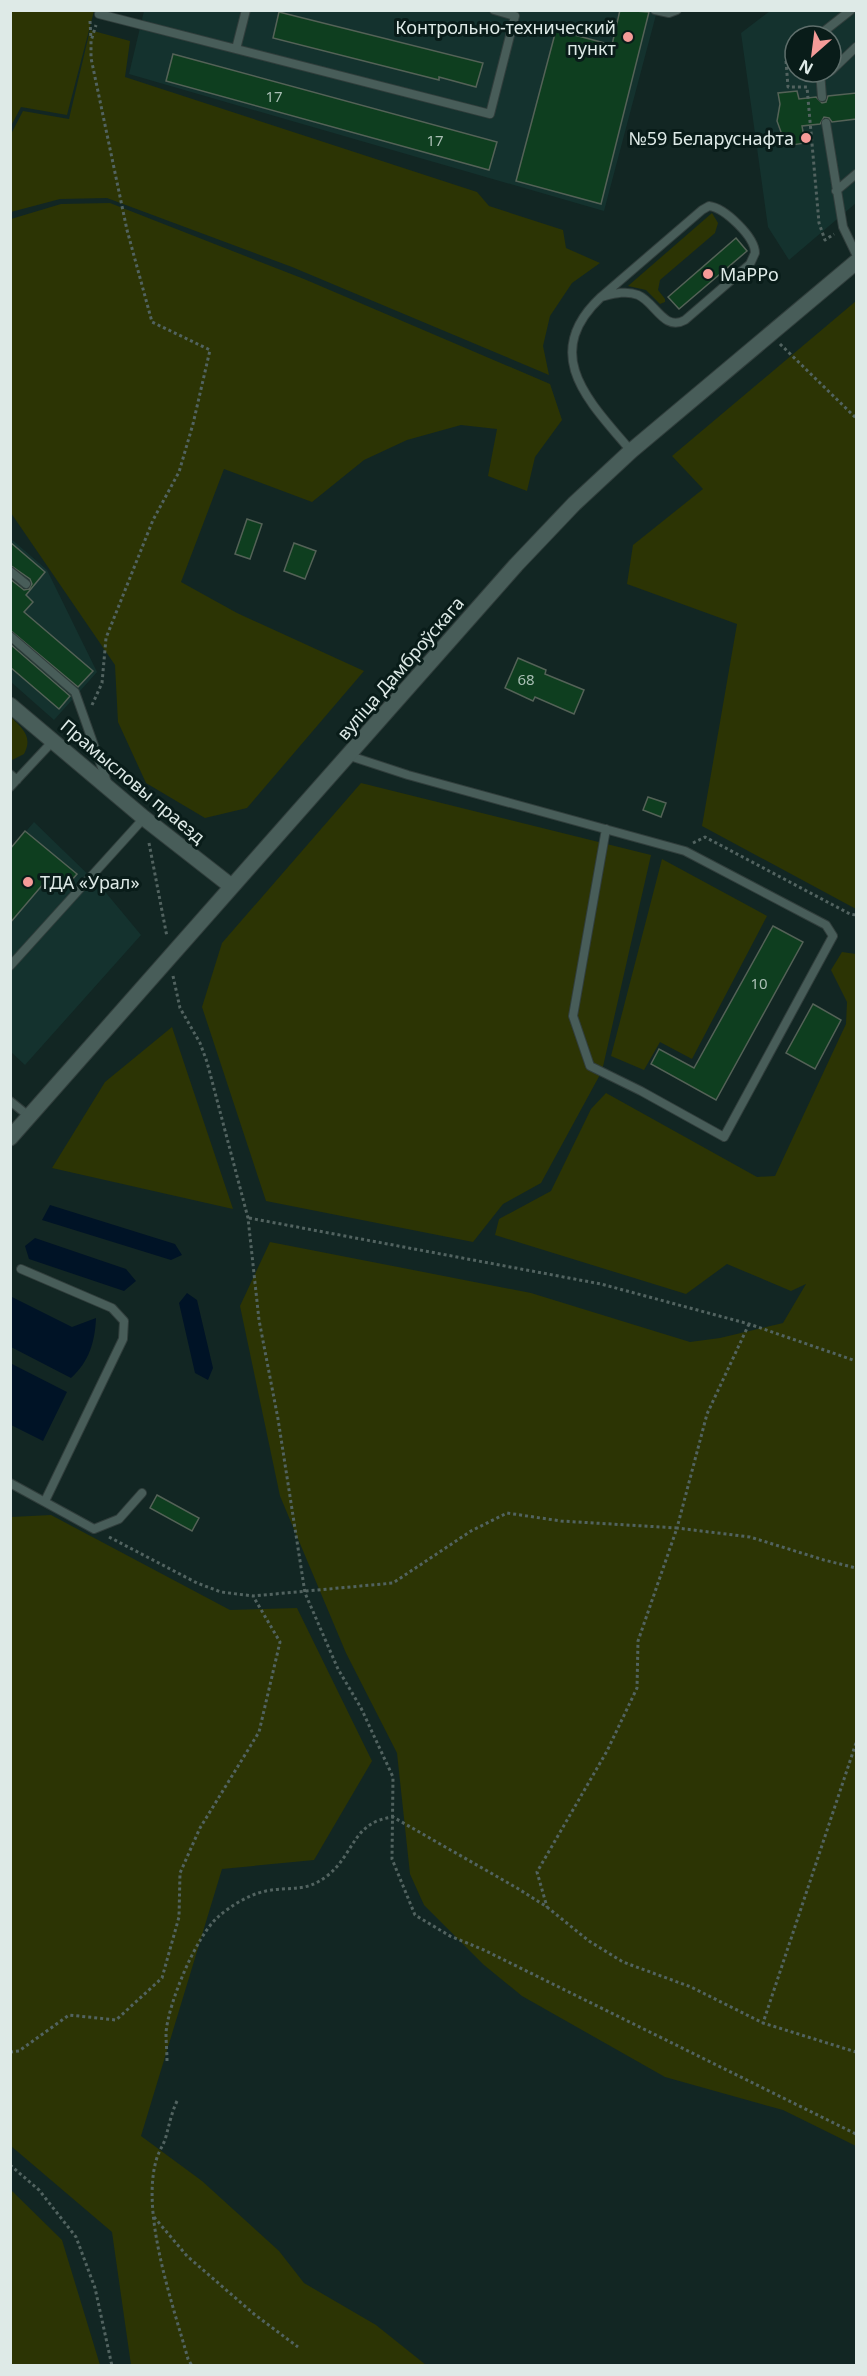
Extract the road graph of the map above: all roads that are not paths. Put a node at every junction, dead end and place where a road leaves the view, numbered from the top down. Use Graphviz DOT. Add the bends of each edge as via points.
graph roads {
  1 [pos="246,10"];
  2 [pos="494,10"];
  3 [pos="655,10"];
  4 [pos="677,10"];
  5 [pos="851,10"];
  6 [pos="99,12"];
  7 [pos="517,13"];
  8 [pos="833,24"];
  9 [pos="856,47"];
  10 [pos="236,49"];
  11 [pos="843,59"];
  12 [pos="821,84"];
  13 [pos="822,97"];
  14 [pos="826,123"];
  15 [pos="856,174"];
  16 [pos="836,191"];
  17 [pos="856,254"];
  18 [pos="856,262"];
  19 [pos="601,297"];
  20 [pos="631,451"];
  21 [pos="10,571"];
  22 [pos="26,584"];
  23 [pos="10,636"];
  24 [pos="10,705"];
  25 [pos="53,741"];
  26 [pos="350,756"];
  27 [pos="10,774"];
  28 [pos="17,780"];
  29 [pos="10,788"];
  30 [pos="110,789"];
  31 [pos="144,818"];
  32 [pos="606,829"];
  33 [pos="231,886"];
  34 [pos="10,966"];
  35 [pos="10,1101"];
  36 [pos="30,1117"];
  37 [pos="10,1138"];
  38 [pos="21,1269"];
  39 [pos="10,1483"];
  40 [pos="142,1493"];
  41 [pos="45,1501"];
  1 -- 10 [label="lane"];
  2 -- 7 [label="lane"];
  3 -- 4 [label="lane" via="669,14"];
  5 -- 8 [label="lane"];
  6 -- 10 [label="lane"];
  7 -- 10 [label="lane" via="490,114"];
  9 -- 11 [label="lane"];
  12 -- 13 [label="lane"];
  14 -- 16 [label="lane"];
  15 -- 16 [label="lane"];
  16 -- 17 [label="lane" via="843,227"];
  18 -- 20 [label="street, вуліца Дамброўскага"];
  19 -- 19 [label="lane" via="705,207 725,212 755,247 750,264 675,324 639,296 615,293"];
  19 -- 20 [label="lane" via="585,312 577,327 573,363 587,396"];
  20 -- 26 [label="street, вуліца Дамброўскага" via="516,565"];
  21 -- 22 [label="lane"];
  23 -- 30 [label="lane" via="75,692"];
  24 -- 25 [label="street, Прамысловы праезд"];
  25 -- 28 [label="lane"];
  25 -- 30 [label="street, Прамысловы праезд"];
  26 -- 32 [label="lane"];
  26 -- 33 [label="street, вуліца Дамброўскага"];
  27 -- 28 [label="lane"];
  28 -- 29 [label="lane"];
  30 -- 31 [label="street, Прамысловы праезд"];
  31 -- 33 [label="street, Прамысловы праезд"];
  31 -- 34 [label="lane"];
  32 -- 32 [label="lane" via="685,851 826,925 833,936 724,1137 590,1066 573,1016"];
  33 -- 36 [label="street, вуліца Дамброўскага"];
  35 -- 36 [label="lane"];
  36 -- 37 [label="street, вуліца Дамброўскага"];
  38 -- 41 [label="lane" via="112,1308 124,1321 123,1339"];
  39 -- 41 [label="lane"];
  40 -- 41 [label="lane" via="119,1519 94,1529"];
}
